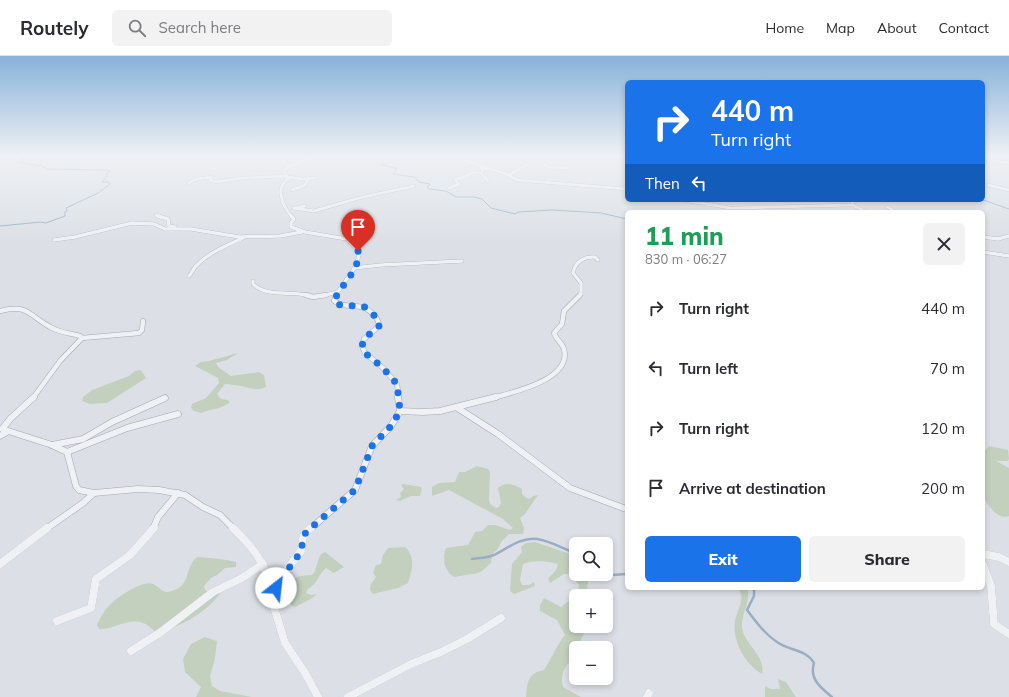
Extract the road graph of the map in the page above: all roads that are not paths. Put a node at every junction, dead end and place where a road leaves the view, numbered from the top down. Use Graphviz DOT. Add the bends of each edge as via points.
graph roads {
  1 [pos="281,185"];
  2 [pos="305,185"];
  3 [pos="457,185"];
  4 [pos="566,185"];
  5 [pos="988,185"];
  6 [pos="414,186"];
  7 [pos="449,188"];
  8 [pos="625,189"];
  9 [pos="292,190"];
  10 [pos="1009,190"];
  11 [pos="694,202"];
  12 [pos="853,202"];
  13 [pos="852,205"];
  14 [pos="305,206"];
  15 [pos="887,206"];
  16 [pos="790,207"];
  17 [pos="293,208"];
  18 [pos="286,209"];
  19 [pos="762,210"];
  20 [pos="863,210"];
  21 [pos="894,210"];
  22 [pos="156,215"];
  23 [pos="184,229"];
  24 [pos="302,232"];
  25 [pos="1009,236"];
  26 [pos="245,237"];
  27 [pos="985,237"];
  28 [pos="54,240"];
  29 [pos="985,252"];
  30 [pos="1009,256"];
  31 [pos="598,260"];
  32 [pos="462,261"];
  33 [pos="354,268"];
  34 [pos="189,276"];
  35 [pos="252,281"];
  36 [pos="337,292"];
  37 [pos="0,311"];
  38 [pos="143,321"];
  39 [pos="82,338"];
  40 [pos="165,398"];
  41 [pos="456,407"];
  42 [pos="400,411"];
  43 [pos="178,414"];
  44 [pos="3,430"];
  45 [pos="0,436"];
  46 [pos="52,445"];
  47 [pos="67,452"];
  48 [pos="94,492"];
  49 [pos="178,493"];
  50 [pos="625,508"];
  51 [pos="985,554"];
  52 [pos="1009,562"];
  53 [pos="0,564"];
  54 [pos="263,564"];
  55 [pos="985,569"];
  56 [pos="271,597"];
  57 [pos="501,618"];
  58 [pos="57,621"];
  59 [pos="1009,634"];
  60 [pos="131,651"];
  61 [pos="318,697"];
  62 [pos="348,697"];
  1 -- 18 [label="street"];
  2 -- 9 [label="street"];
  3 -- 7 [label="street"];
  4 -- 8 [label="street"];
  5 -- 10 [label="street"];
  6 -- 17 [label="street" via="314,211"];
  11 -- 16 [label="street" via="731,208"];
  12 -- 13 [label="street"];
  13 -- 16 [label="street"];
  13 -- 20 [label="street"];
  14 -- 17 [label="street"];
  15 -- 21 [label="street"];
  16 -- 19 [label="street"];
  17 -- 18 [label="street"];
  18 -- 24 [label="street" via="294,219 291,227"];
  22 -- 23 [label="street" via="168,219 169,226"];
  23 -- 26 [label="street"];
  23 -- 28 [label="street" via="165,229 154,224 132,223"];
  24 -- 26 [label="street" via="280,236"];
  24 -- 33 [label="street" via="348,239 351,246 358,251 358,260"];
  25 -- 27 [label="street" via="998,239"];
  26 -- 34 [label="street" via="201,262"];
  29 -- 30 [label="street"];
  31 -- 41 [label="street" via="595,257 582,259 574,268 573,273 581,283 582,294 564,311 562,327 554,333 564,348 563,361 559,368 544,381 529,387"];
  32 -- 33 [label="street" via="373,264"];
  33 -- 36 [label="street"];
  35 -- 36 [label="street" via="256,287 290,295 318,297"];
  36 -- 42 [label="street" via="334,301 337,305 363,306 369,309 379,322 379,326 364,339 362,346 365,353 397,384"];
  37 -- 39 [label="street" via="22,308 58,331"];
  38 -- 39 [label="street" via="139,333"];
  39 -- 44 [label="street" via="60,361 34,397 11,418"];
  40 -- 46 [label="street" via="112,422 83,439"];
  41 -- 42 [label="street" via="431,412"];
  41 -- 50 [label="street" via="498,434 570,488"];
  42 -- 56 [label="street" via="391,426 372,446 355,490 306,532 301,551 282,576"];
  43 -- 47 [label="street" via="127,428"];
  44 -- 45 [label="street"];
  44 -- 46 [label="street"];
  46 -- 47 [label="street"];
  47 -- 48 [label="street" via="76,486 84,492"];
  48 -- 49 [label="street" via="150,489"];
  48 -- 53 [label="street" via="82,504"];
  49 -- 54 [label="street" via="192,498 223,517 255,550"];
  49 -- 58 [label="street" via="158,517 153,529 130,555 96,579 91,608"];
  51 -- 52 [label="street"];
  54 -- 56 [label="street"];
  54 -- 60 [label="street" via="213,592 157,635"];
  55 -- 59 [label="street" via="994,596 994,624"];
  56 -- 61 [label="street" via="285,643"];
  57 -- 62 [label="street" via="467,639 411,664"];
}
